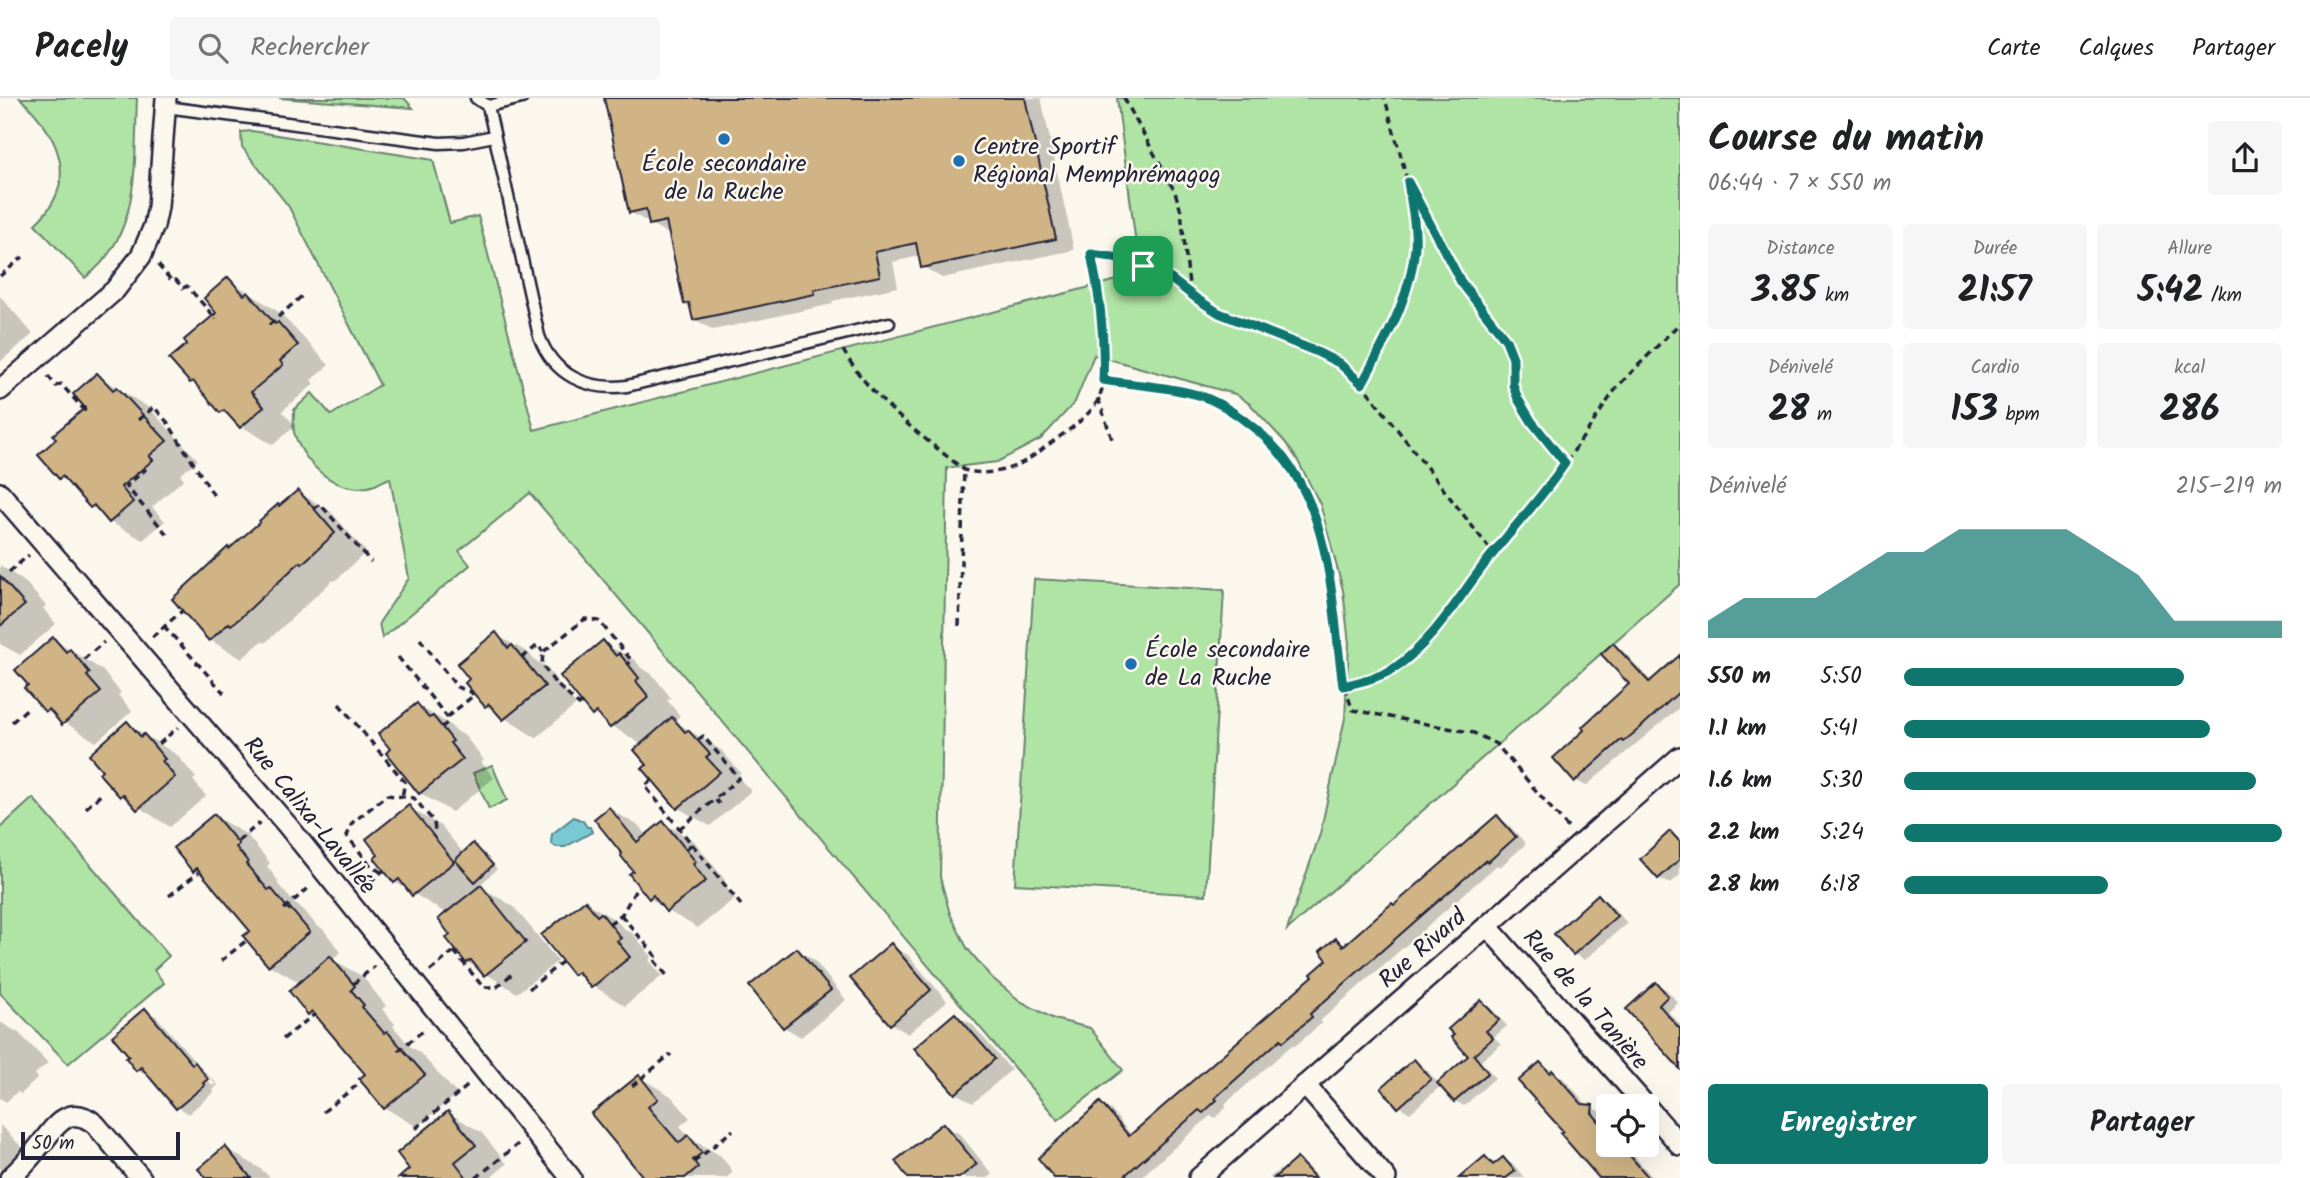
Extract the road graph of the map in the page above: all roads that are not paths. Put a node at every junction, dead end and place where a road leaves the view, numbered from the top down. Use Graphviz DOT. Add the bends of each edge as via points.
graph roads {
  1 [pos="476,98"];
  2 [pos="522,98"];
  3 [pos="166,103"];
  4 [pos="488,106"];
  5 [pos="494,136"];
  6 [pos="888,323"];
  7 [pos="0,390"];
  8 [pos="0,492"];
  9 [pos="1676,768"];
  10 [pos="1487,926"];
  11 [pos="1304,1085"];
  12 [pos="1635,1094"];
  13 [pos="1659,1122"];
  14 [pos="1680,1145"];
  15 [pos="10,1178"];
  16 [pos="141,1178"];
  17 [pos="571,1178"];
  18 [pos="1199,1178"];
  19 [pos="1386,1178"];
  1 -- 4 [label="lane"];
  2 -- 4 [label="lane"];
  3 -- 5 [label="lane" via="439,143"];
  3 -- 7 [label="street" via="158,207 141,256 115,290"];
  4 -- 5 [label="lane"];
  5 -- 6 [label="lane" via="539,336 544,350 565,374 611,388"];
  8 -- 17 [label="street, Rue Calixa-Lavallée" via="275,811"];
  9 -- 10 [label="street, Rue Rivard"];
  10 -- 11 [label="street, Rue Rivard"];
  10 -- 12 [label="street, Rue de la Tanière"];
  11 -- 18 [label="street, Rue Rivard"];
  11 -- 19 [label="street"];
  13 -- 14 [label="street, Rue de la Tanière"];
  15 -- 16 [label="street" via="60,1121 82,1116 95,1124"];
}
